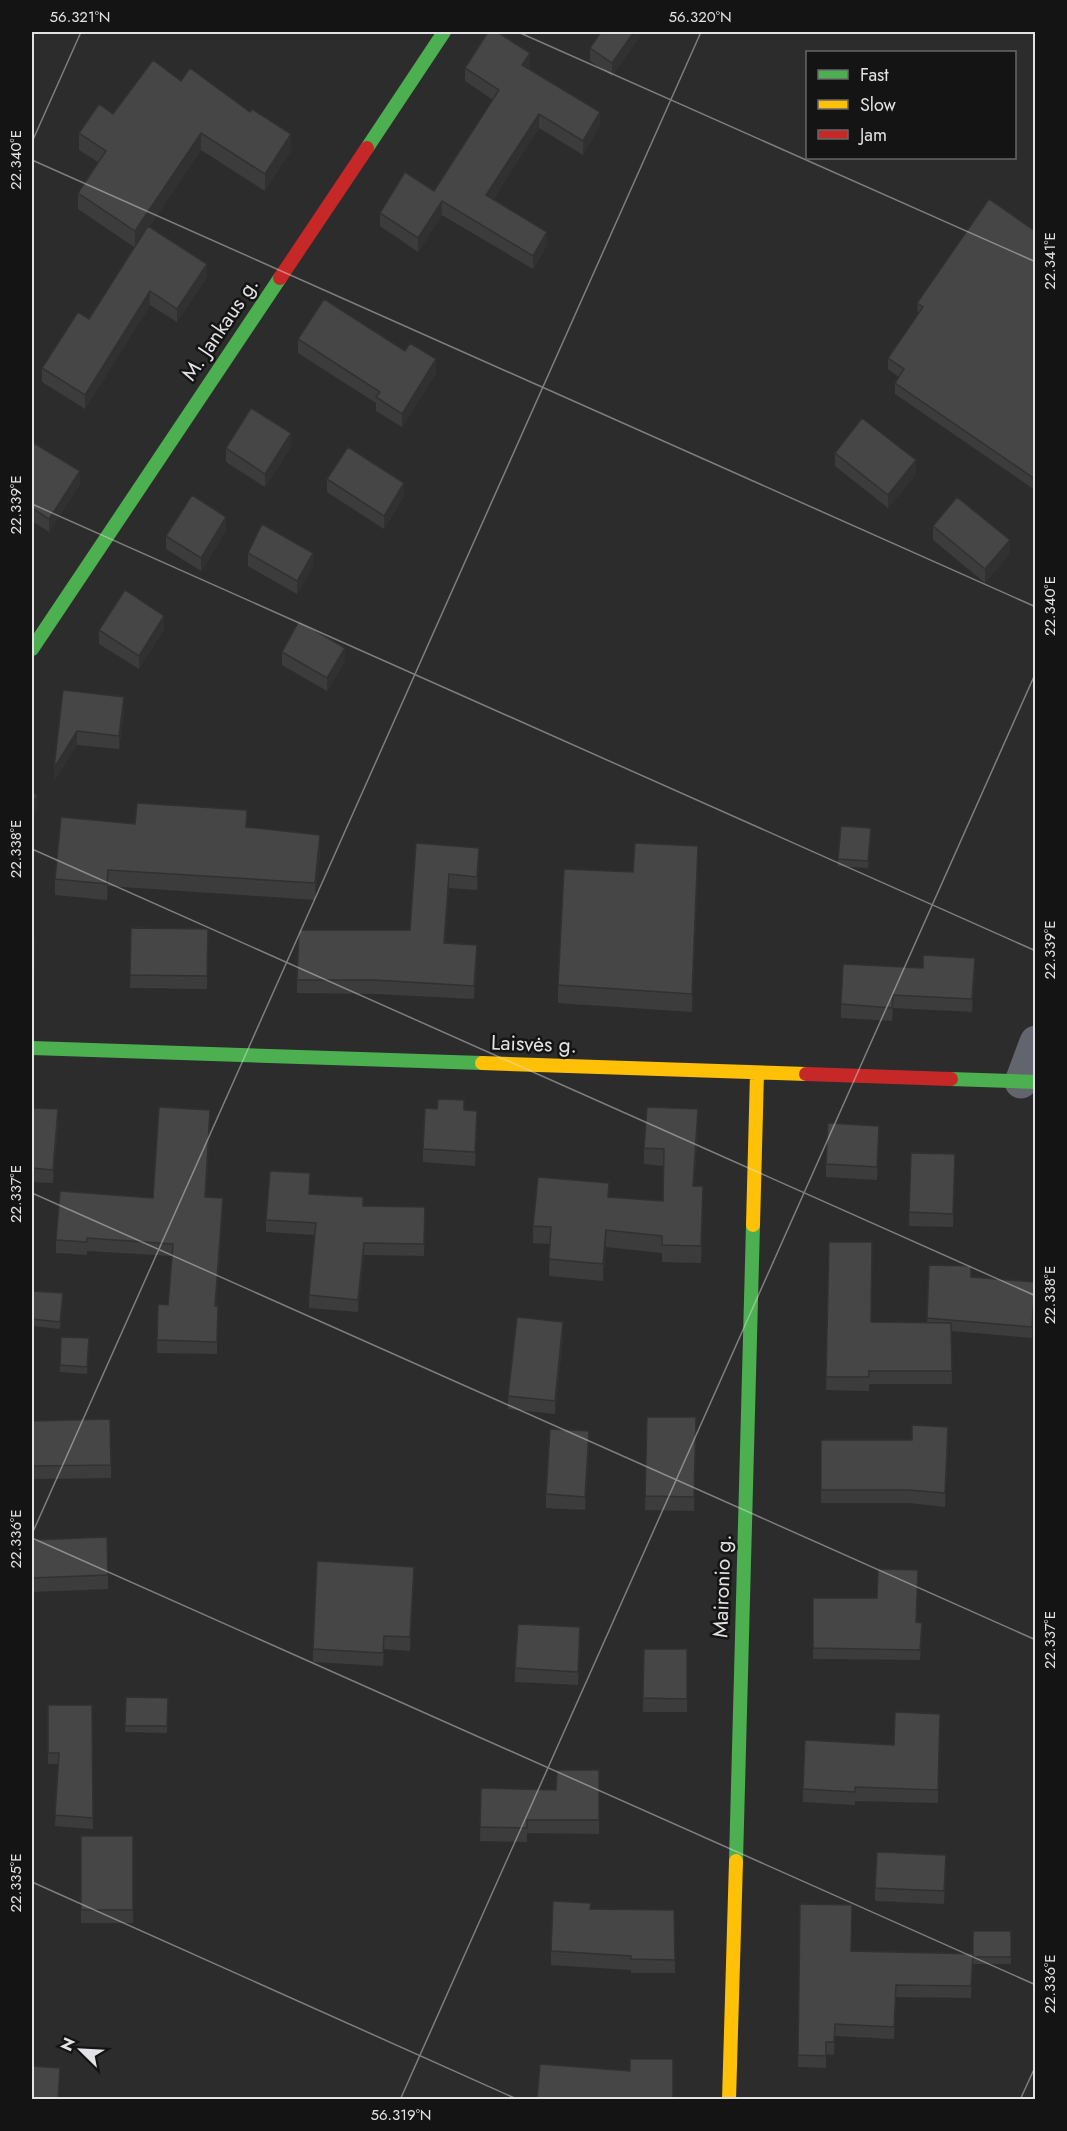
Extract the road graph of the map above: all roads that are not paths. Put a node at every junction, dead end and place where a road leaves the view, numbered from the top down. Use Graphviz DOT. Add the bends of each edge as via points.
graph roads {
  1 [pos="444,32"];
  2 [pos="32,649"];
  3 [pos="1035,1042"];
  4 [pos="32,1048"];
  5 [pos="757,1073"];
  6 [pos="1028,1082"];
  7 [pos="729,2100"];
  1 -- 2 [label="street, M. Jankaus g."];
  3 -- 6 [label="street"];
  4 -- 5 [label="street, Laisvės g."];
  5 -- 6 [label="street, Laisvės g."];
  5 -- 7 [label="street, Maironio g."];
}
